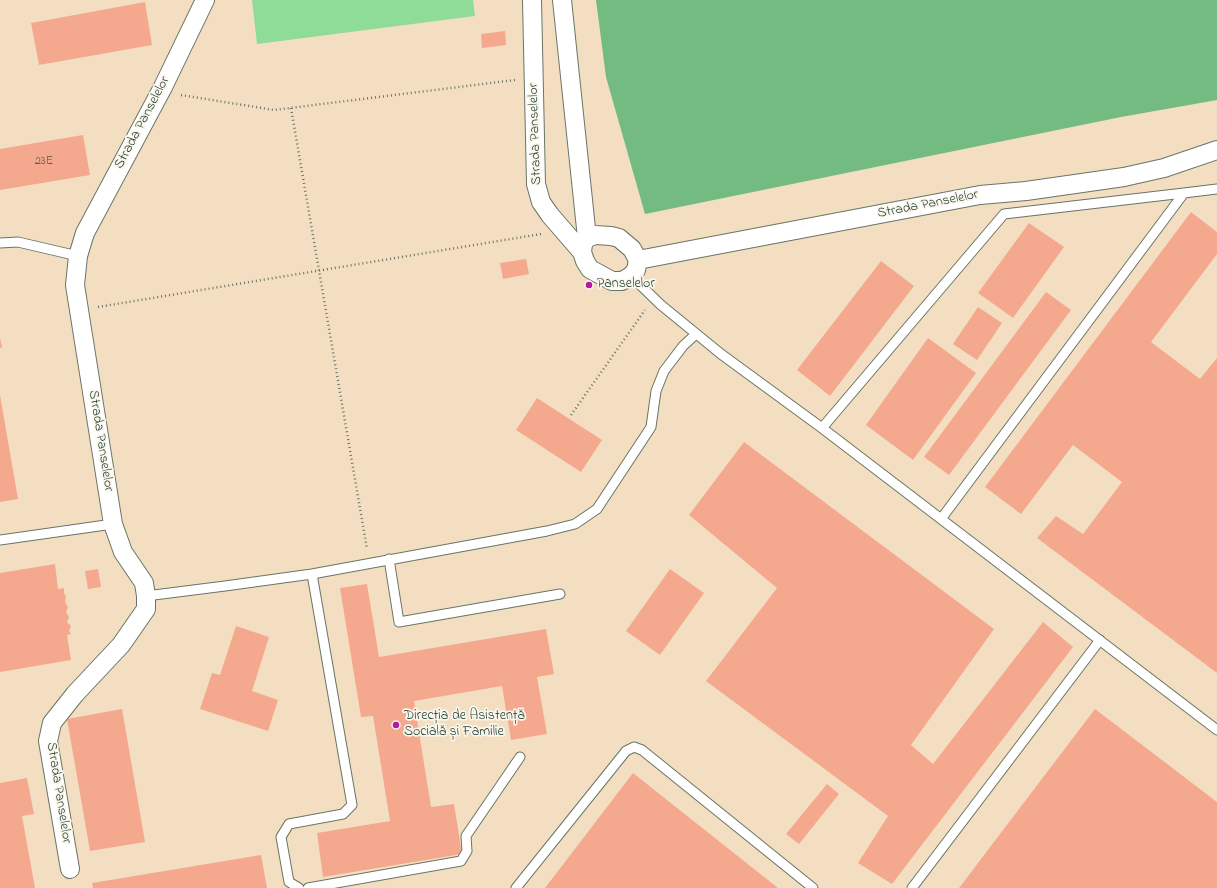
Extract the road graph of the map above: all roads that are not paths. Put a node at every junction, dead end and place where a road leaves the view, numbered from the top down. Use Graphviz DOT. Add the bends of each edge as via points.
graph roads {
  1 [pos="205,0"];
  2 [pos="532,0"];
  3 [pos="562,0"];
  4 [pos="1217,150"];
  5 [pos="1217,188"];
  6 [pos="1184,193"];
  7 [pos="0,243"];
  8 [pos="585,245"];
  9 [pos="78,256"];
  10 [pos="638,260"];
  11 [pos="631,276"];
  12 [pos="696,334"];
  13 [pos="822,428"];
  14 [pos="941,519"];
  15 [pos="113,524"];
  16 [pos="0,540"];
  17 [pos="389,559"];
  18 [pos="312,574"];
  19 [pos="560,594"];
  20 [pos="146,596"];
  21 [pos="1100,640"];
  22 [pos="1217,730"];
  23 [pos="520,757"];
  24 [pos="70,868"];
  25 [pos="299,888"];
  26 [pos="308,888"];
  27 [pos="516,888"];
  28 [pos="813,888"];
  29 [pos="912,888"];
  1 -- 9 [label="street, Strada Panselelor" via="163,87 85,233"];
  2 -- 8 [label="street, Strada Panselelor" via="536,184 541,202 550,215 563,230"];
  3 -- 8 [label="street, Strada Panselelor"];
  4 -- 10 [label="street, Strada Panselelor" via="1164,168 1124,177 980,195"];
  5 -- 6 [label="lane"];
  6 -- 13 [label="lane" via="1004,214"];
  6 -- 14 [label="lane"];
  7 -- 9 [label="lane" via="18,242"];
  8 -- 10 [label="street" via="595,235 619,238 632,249"];
  8 -- 11 [label="street, Strada Panselelor" via="585,261 590,269 612,281 622,281"];
  9 -- 15 [label="street, Strada Panselelor" via="75,285"];
  10 -- 11 [label="street" via="636,270"];
  11 -- 12 [label="lane"];
  12 -- 13 [label="lane"];
  12 -- 17 [label="lane" via="664,371 656,391 651,427 597,509 575,524 547,531"];
  13 -- 14 [label="lane"];
  14 -- 21 [label="lane"];
  15 -- 16 [label="lane"];
  15 -- 20 [label="street, Strada Panselelor" via="123,552 144,583"];
  17 -- 18 [label="lane"];
  17 -- 19 [label="lane" via="399,622"];
  18 -- 20 [label="lane"];
  18 -- 25 [label="lane" via="352,805 343,814 289,824 282,837 289,882"];
  20 -- 24 [label="street, Strada Panselelor" via="146,609 121,645 52,723 48,740"];
  21 -- 22 [label="lane"];
  21 -- 29 [label="lane"];
  23 -- 26 [label="lane" via="466,836 468,851 461,862"];
  27 -- 28 [label="lane" via="626,751 634,747 642,750"];
}
